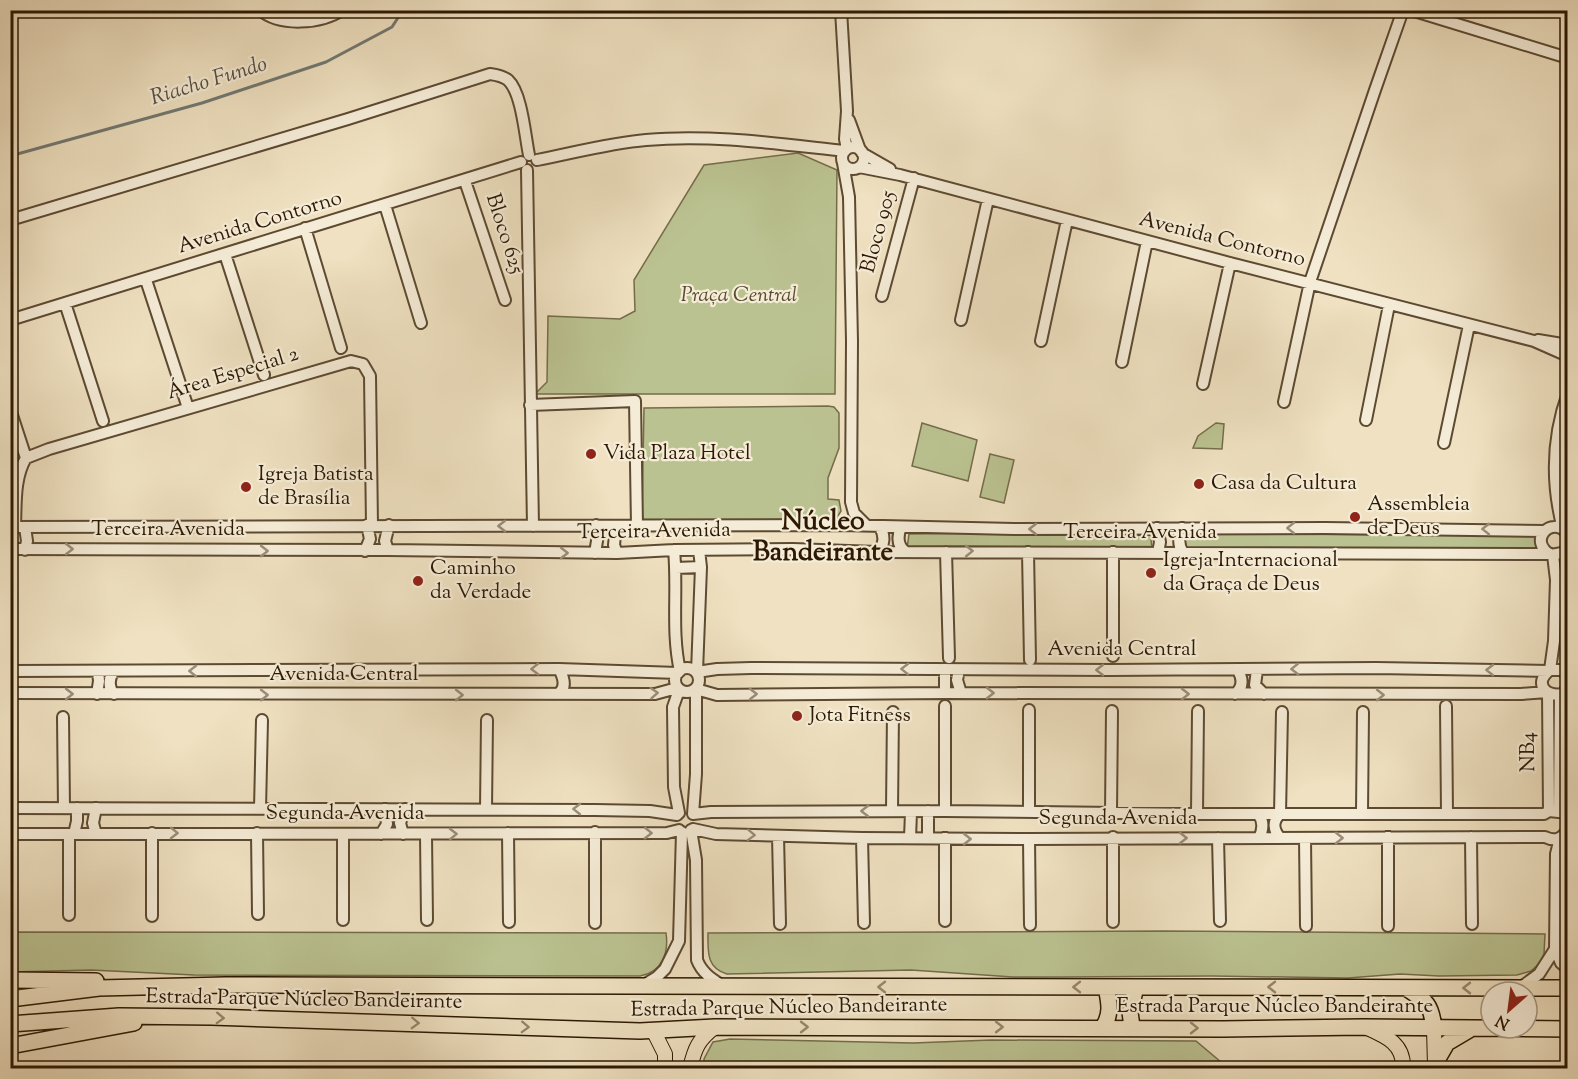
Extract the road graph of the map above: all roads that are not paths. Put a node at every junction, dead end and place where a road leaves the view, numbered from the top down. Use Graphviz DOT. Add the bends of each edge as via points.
graph roads {
  1 [pos="260,10"];
  2 [pos="841,10"];
  3 [pos="1403,10"];
  4 [pos="1412,10"];
  5 [pos="338,13"];
  6 [pos="1568,58"];
  7 [pos="847,111"];
  8 [pos="861,152"];
  9 [pos="844,156"];
  10 [pos="529,162"];
  11 [pos="857,168"];
  12 [pos="900,175"];
  13 [pos="914,178"];
  14 [pos="465,181"];
  15 [pos="849,197"];
  16 [pos="988,198"];
  17 [pos="385,205"];
  18 [pos="12,220"];
  19 [pos="1067,220"];
  20 [pos="305,228"];
  21 [pos="1147,241"];
  22 [pos="225,254"];
  23 [pos="1230,263"];
  24 [pos="146,280"];
  25 [pos="1310,282"];
  26 [pos="882,296"];
  27 [pos="505,300"];
  28 [pos="65,303"];
  29 [pos="1389,304"];
  30 [pos="10,320"];
  31 [pos="961,320"];
  32 [pos="421,323"];
  33 [pos="1469,325"];
  34 [pos="1534,340"];
  35 [pos="1041,341"];
  36 [pos="1568,345"];
  37 [pos="341,348"];
  38 [pos="1568,356"];
  39 [pos="1122,362"];
  40 [pos="264,375"];
  41 [pos="1203,384"];
  42 [pos="1568,393"];
  43 [pos="1284,402"];
  44 [pos="530,405"];
  45 [pos="188,408"];
  46 [pos="10,409"];
  47 [pos="1366,420"];
  48 [pos="103,421"];
  49 [pos="1444,442"];
  50 [pos="26,458"];
  51 [pos="1556,495"];
  52 [pos="852,502"];
  53 [pos="370,525"];
  54 [pos="389,525"];
  55 [pos="596,525"];
  56 [pos="840,525"];
  57 [pos="533,526"];
  58 [pos="616,526"];
  59 [pos="638,526"];
  60 [pos="867,526"];
  61 [pos="17,527"];
  62 [pos="45,527"];
  63 [pos="880,527"];
  64 [pos="901,527"];
  65 [pos="1157,528"];
  66 [pos="1182,528"];
  67 [pos="1547,530"];
  68 [pos="1566,531"];
  69 [pos="10,549"];
  70 [pos="45,549"];
  71 [pos="25,550"];
  72 [pos="365,550"];
  73 [pos="388,550"];
  74 [pos="674,550"];
  75 [pos="699,550"];
  76 [pos="877,552"];
  77 [pos="906,552"];
  78 [pos="946,552"];
  79 [pos="1028,552"];
  80 [pos="1113,552"];
  81 [pos="1560,552"];
  82 [pos="595,553"];
  83 [pos="617,553"];
  84 [pos="1158,553"];
  85 [pos="1183,553"];
  86 [pos="701,567"];
  87 [pos="676,568"];
  88 [pos="1113,656"];
  89 [pos="1030,660"];
  90 [pos="947,664"];
  91 [pos="559,669"];
  92 [pos="1237,669"];
  93 [pos="959,670"];
  94 [pos="1257,670"];
  95 [pos="10,671"];
  96 [pos="98,671"];
  97 [pos="1559,671"];
  98 [pos="113,672"];
  99 [pos="679,672"];
  100 [pos="697,672"];
  101 [pos="678,689"];
  102 [pos="696,689"];
  103 [pos="10,693"];
  104 [pos="945,693"];
  105 [pos="961,693"];
  106 [pos="1547,693"];
  107 [pos="1564,693"];
  108 [pos="97,694"];
  109 [pos="114,694"];
  110 [pos="558,694"];
  111 [pos="1235,694"];
  112 [pos="1264,694"];
  113 [pos="945,706"];
  114 [pos="1446,706"];
  115 [pos="1029,710"];
  116 [pos="1112,711"];
  117 [pos="1198,711"];
  118 [pos="894,712"];
  119 [pos="1282,712"];
  120 [pos="1364,712"];
  121 [pos="63,717"];
  122 [pos="262,720"];
  123 [pos="487,720"];
  124 [pos="10,808"];
  125 [pos="64,808"];
  126 [pos="76,808"];
  127 [pos="96,808"];
  128 [pos="260,809"];
  129 [pos="386,809"];
  130 [pos="405,809"];
  131 [pos="486,809"];
  132 [pos="892,811"];
  133 [pos="928,811"];
  134 [pos="945,811"];
  135 [pos="911,812"];
  136 [pos="1029,812"];
  137 [pos="1111,813"];
  138 [pos="1362,813"];
  139 [pos="678,814"];
  140 [pos="693,814"];
  141 [pos="1197,814"];
  142 [pos="1258,814"];
  143 [pos="1280,814"];
  144 [pos="1447,814"];
  145 [pos="1558,814"];
  146 [pos="686,830"];
  147 [pos="595,832"];
  148 [pos="152,833"];
  149 [pos="257,833"];
  150 [pos="508,833"];
  151 [pos="10,834"];
  152 [pos="72,834"];
  153 [pos="96,834"];
  154 [pos="343,834"];
  155 [pos="381,834"];
  156 [pos="403,834"];
  157 [pos="426,835"];
  158 [pos="1564,835"];
  159 [pos="778,836"];
  160 [pos="1113,837"];
  161 [pos="1388,837"];
  162 [pos="1471,837"];
  163 [pos="862,838"];
  164 [pos="910,838"];
  165 [pos="928,838"];
  166 [pos="945,838"];
  167 [pos="1218,838"];
  168 [pos="1259,838"];
  169 [pos="1280,838"];
  170 [pos="1305,838"];
  171 [pos="1546,838"];
  172 [pos="1029,839"];
  173 [pos="1556,854"];
  174 [pos="258,914"];
  175 [pos="69,915"];
  176 [pos="680,915"];
  177 [pos="696,915"];
  178 [pos="152,916"];
  179 [pos="427,920"];
  180 [pos="343,921"];
  181 [pos="945,921"];
  182 [pos="1220,921"];
  183 [pos="508,922"];
  184 [pos="1113,922"];
  185 [pos="595,923"];
  186 [pos="864,923"];
  187 [pos="780,924"];
  188 [pos="1472,924"];
  189 [pos="1030,925"];
  190 [pos="1306,926"];
  191 [pos="1388,926"];
  192 [pos="1555,949"];
  193 [pos="1568,969"];
  194 [pos="10,980"];
  195 [pos="1531,980"];
  196 [pos="195,986"];
  197 [pos="641,986"];
  198 [pos="724,986"];
  199 [pos="1106,987"];
  200 [pos="1136,987"];
  201 [pos="1406,988"];
  202 [pos="1479,988"];
  203 [pos="1539,988"];
  204 [pos="1568,988"];
  205 [pos="10,999"];
  206 [pos="162,1017"];
  207 [pos="10,1023"];
  208 [pos="715,1027"];
  209 [pos="1132,1027"];
  210 [pos="1363,1027"];
  211 [pos="1103,1028"];
  212 [pos="1434,1028"];
  213 [pos="1472,1028"];
  214 [pos="1568,1029"];
  215 [pos="653,1030"];
  216 [pos="10,1046"];
  217 [pos="1435,1065"];
  218 [pos="665,1068"];
  219 [pos="690,1068"];
  220 [pos="1403,1068"];
  1 -- 5 [label="street" via="298,24"];
  2 -- 7 [label="street"];
  3 -- 25 [label="street"];
  4 -- 6 [label="street"];
  7 -- 8 [label="street"];
  7 -- 9 [label="street"];
  8 -- 9 [label="street" via="853,147"];
  8 -- 11 [label="street" via="863,161"];
  8 -- 12 [label="street, Avenida Contorno"];
  9 -- 10 [label="street, Avenida Contorno" via="812,148 708,138 649,140"];
  9 -- 11 [label="street" via="849,168"];
  9 -- 15 [label="street"];
  10 -- 14 [label="street, Avenida Contorno"];
  10 -- 18 [label="street" via="516,92 509,81 490,74"];
  10 -- 44 [label="street"];
  11 -- 12 [label="street, Avenida Contorno"];
  11 -- 15 [label="street"];
  12 -- 13 [label="street, Avenida Contorno"];
  13 -- 16 [label="street, Avenida Contorno"];
  13 -- 26 [label="street, Bloco 905"];
  14 -- 17 [label="street, Avenida Contorno"];
  14 -- 27 [label="street, Bloco 625"];
  15 -- 52 [label="street"];
  16 -- 19 [label="street, Avenida Contorno"];
  16 -- 31 [label="street"];
  17 -- 20 [label="street, Avenida Contorno"];
  17 -- 32 [label="street"];
  19 -- 21 [label="street, Avenida Contorno"];
  19 -- 35 [label="street"];
  20 -- 22 [label="street, Avenida Contorno"];
  20 -- 37 [label="street"];
  21 -- 23 [label="street, Avenida Contorno"];
  21 -- 39 [label="street"];
  22 -- 24 [label="street, Avenida Contorno"];
  22 -- 40 [label="street"];
  23 -- 25 [label="street, Avenida Contorno"];
  23 -- 41 [label="street"];
  24 -- 28 [label="street, Avenida Contorno"];
  24 -- 45 [label="street"];
  25 -- 29 [label="street, Avenida Contorno"];
  25 -- 43 [label="street"];
  28 -- 30 [label="street, Avenida Contorno"];
  28 -- 48 [label="street"];
  29 -- 33 [label="street, Avenida Contorno"];
  29 -- 47 [label="street"];
  33 -- 34 [label="street, Avenida Contorno"];
  33 -- 49 [label="street"];
  34 -- 36 [label="street, Avenida Contorno"];
  34 -- 38 [label="street, Avenida Contorno"];
  42 -- 51 [label="street" via="1555,447"];
  44 -- 57 [label="street"];
  44 -- 59 [label="street" via="635,401"];
  45 -- 50 [label="street, Área Especial 2"];
  45 -- 53 [label="street, Área Especial 2" via="333,365 351,361 363,364 370,376"];
  46 -- 50 [label="street"];
  50 -- 61 [label="street" via="18,482"];
  51 -- 67 [label="street"];
  51 -- 68 [label="street"];
  52 -- 56 [label="street"];
  52 -- 60 [label="street" via="854,513"];
  53 -- 54 [label="street, Terceira Avenida"];
  53 -- 62 [label="street, Terceira Avenida"];
  53 -- 72 [label="street"];
  57 -- 54 [label="street, Terceira Avenida, one-way"];
  54 -- 73 [label="street" via="385,541"];
  55 -- 57 [label="street, Terceira Avenida"];
  55 -- 58 [label="street, Terceira Avenida"];
  55 -- 82 [label="street"];
  56 -- 59 [label="street, Terceira Avenida"];
  56 -- 60 [label="street, Terceira Avenida"];
  58 -- 59 [label="street, Terceira Avenida"];
  58 -- 83 [label="street"];
  60 -- 63 [label="street, Terceira Avenida"];
  61 -- 62 [label="street, Terceira Avenida"];
  61 -- 71 [label="street" via="27,541"];
  62 -- 70 [label="street"];
  63 -- 64 [label="street, Terceira Avenida"];
  63 -- 76 [label="street" via="883,543"];
  65 -- 64 [label="street, Terceira Avenida, one-way"];
  64 -- 77 [label="street" via="899,543"];
  65 -- 66 [label="street, Terceira Avenida"];
  65 -- 84 [label="street"];
  67 -- 66 [label="street, Terceira Avenida, one-way"];
  66 -- 85 [label="street" via="1179,540"];
  67 -- 68 [label="street, Terceira Avenida" via="1557,527"];
  67 -- 81 [label="street" via="1541,544"];
  69 -- 71 [label="street, Terceira Avenida"];
  70 -- 71 [label="street, Terceira Avenida"];
  70 -- 72 [label="street, Terceira Avenida, one-way"];
  72 -- 73 [label="street, Terceira Avenida"];
  73 -- 82 [label="street, Terceira Avenida, one-way"];
  74 -- 75 [label="street, Terceira Avenida"];
  74 -- 83 [label="street, Terceira Avenida"];
  74 -- 87 [label="street"];
  75 -- 76 [label="street, Terceira Avenida"];
  75 -- 86 [label="street"];
  76 -- 77 [label="street, Terceira Avenida"];
  77 -- 78 [label="street, Terceira Avenida"];
  78 -- 79 [label="street, Terceira Avenida, one-way"];
  78 -- 90 [label="street"];
  79 -- 80 [label="street, Terceira Avenida"];
  79 -- 89 [label="street"];
  80 -- 84 [label="street, Terceira Avenida"];
  80 -- 88 [label="street"];
  81 -- 85 [label="street, Terceira Avenida"];
  81 -- 97 [label="street" via="1554,640"];
  82 -- 83 [label="street, Terceira Avenida"];
  84 -- 85 [label="street, Terceira Avenida"];
  86 -- 87 [label="street"];
  86 -- 100 [label="street"];
  87 -- 99 [label="street"];
  90 -- 93 [label="street, Avenida Central"];
  90 -- 100 [label="street, Avenida Central, one-way"];
  90 -- 104 [label="street"];
  91 -- 98 [label="street, Avenida Central, one-way"];
  91 -- 99 [label="street, Avenida Central"];
  91 -- 110 [label="street" via="564,684"];
  92 -- 93 [label="street, Avenida Central, one-way"];
  92 -- 94 [label="street, Avenida Central"];
  92 -- 111 [label="street" via="1242,681"];
  93 -- 105 [label="street"];
  97 -- 94 [label="street, Avenida Central, one-way"];
  94 -- 112 [label="street" via="1255,685"];
  95 -- 96 [label="street, Avenida Central"];
  96 -- 98 [label="street, Avenida Central"];
  96 -- 108 [label="street"];
  97 -- 106 [label="street, NB4" via="1544,675 1542,683"];
  98 -- 109 [label="street" via="110,687"];
  99 -- 100 [label="street" via="688,668"];
  99 -- 101 [label="street" via="675,677"];
  100 -- 102 [label="street"];
  101 -- 102 [label="street" via="687,693"];
  110 -- 101 [label="street, Avenida Central, one-way" via="655,694"];
  101 -- 139 [label="street" via="673,707"];
  102 -- 104 [label="street, Avenida Central, one-way" via="717,694"];
  102 -- 140 [label="street"];
  103 -- 108 [label="street, Avenida Central, one-way"];
  104 -- 105 [label="street, Avenida Central"];
  105 -- 111 [label="street, Avenida Central, one-way"];
  106 -- 107 [label="street, Avenida Central"];
  112 -- 106 [label="street, Avenida Central, one-way"];
  106 -- 145 [label="street, NB4"];
  107 -- 145 [label="street, NB4"];
  108 -- 109 [label="street, Avenida Central"];
  109 -- 110 [label="street, Avenida Central, one-way"];
  111 -- 112 [label="street, Avenida Central"];
  113 -- 134 [label="street"];
  114 -- 144 [label="street"];
  115 -- 136 [label="street"];
  116 -- 137 [label="street"];
  117 -- 141 [label="street"];
  118 -- 132 [label="street"];
  119 -- 143 [label="street"];
  120 -- 138 [label="street"];
  121 -- 125 [label="street"];
  122 -- 128 [label="street"];
  123 -- 131 [label="street"];
  124 -- 125 [label="street, Segunda Avenida"];
  125 -- 126 [label="street, Segunda Avenida"];
  126 -- 127 [label="street, Segunda Avenida"];
  126 -- 152 [label="street"];
  127 -- 128 [label="street, Segunda Avenida"];
  127 -- 153 [label="street"];
  128 -- 129 [label="street, Segunda Avenida"];
  129 -- 130 [label="street, Segunda Avenida"];
  129 -- 155 [label="street" via="387,824"];
  130 -- 131 [label="street, Segunda Avenida"];
  130 -- 156 [label="street" via="400,823"];
  139 -- 131 [label="street, Segunda Avenida, one-way"];
  132 -- 135 [label="street, Segunda Avenida"];
  132 -- 140 [label="street, Segunda Avenida, one-way"];
  133 -- 134 [label="street, Segunda Avenida"];
  133 -- 135 [label="street, Segunda Avenida"];
  133 -- 165 [label="street"];
  134 -- 136 [label="street, Segunda Avenida"];
  135 -- 164 [label="street"];
  136 -- 137 [label="street, Segunda Avenida"];
  137 -- 141 [label="street, Segunda Avenida"];
  138 -- 143 [label="street, Segunda Avenida"];
  138 -- 144 [label="street, Segunda Avenida"];
  139 -- 140 [label="street"];
  139 -- 146 [label="street" via="675,823"];
  140 -- 146 [label="street" via="696,819"];
  141 -- 142 [label="street, Segunda Avenida"];
  142 -- 143 [label="street, Segunda Avenida"];
  142 -- 168 [label="street" via="1262,822"];
  143 -- 169 [label="street" via="1274,821 1274,831"];
  144 -- 145 [label="street, Segunda Avenida"];
  145 -- 171 [label="street" via="1541,818 1539,828"];
  147 -- 146 [label="street, Segunda Avenida, one-way"];
  146 -- 159 [label="street, Segunda Avenida, one-way"];
  146 -- 176 [label="street"];
  146 -- 177 [label="street" via="695,848"];
  147 -- 150 [label="street, Segunda Avenida"];
  147 -- 185 [label="street"];
  148 -- 149 [label="street, Segunda Avenida, one-way"];
  148 -- 153 [label="street, Segunda Avenida"];
  148 -- 178 [label="street"];
  149 -- 154 [label="street, Segunda Avenida"];
  149 -- 174 [label="street"];
  157 -- 150 [label="street, Segunda Avenida, one-way"];
  150 -- 183 [label="street"];
  151 -- 152 [label="street, Segunda Avenida"];
  152 -- 153 [label="street, Segunda Avenida"];
  152 -- 175 [label="street"];
  154 -- 155 [label="street, Segunda Avenida"];
  154 -- 180 [label="street"];
  155 -- 156 [label="street, Segunda Avenida"];
  156 -- 157 [label="street, Segunda Avenida"];
  157 -- 179 [label="street"];
  158 -- 171 [label="street, Segunda Avenida" via="1554,840"];
  158 -- 173 [label="street"];
  159 -- 163 [label="street, Segunda Avenida"];
  159 -- 187 [label="street"];
  160 -- 167 [label="street, Segunda Avenida, one-way"];
  160 -- 172 [label="street, Segunda Avenida"];
  160 -- 184 [label="street"];
  161 -- 162 [label="street, Segunda Avenida"];
  170 -- 161 [label="street, Segunda Avenida, one-way"];
  161 -- 191 [label="street"];
  162 -- 171 [label="street, Segunda Avenida"];
  162 -- 188 [label="street"];
  163 -- 164 [label="street, Segunda Avenida"];
  163 -- 186 [label="street"];
  164 -- 165 [label="street, Segunda Avenida"];
  165 -- 166 [label="street, Segunda Avenida"];
  166 -- 172 [label="street, Segunda Avenida, one-way"];
  166 -- 181 [label="street"];
  167 -- 168 [label="street, Segunda Avenida"];
  167 -- 182 [label="street"];
  168 -- 169 [label="street, Segunda Avenida"];
  169 -- 170 [label="street, Segunda Avenida"];
  170 -- 190 [label="street"];
  171 -- 173 [label="street"];
  172 -- 189 [label="street"];
  173 -- 192 [label="street"];
  176 -- 177 [label="street"];
  176 -- 197 [label="street" via="679,941 670,961 657,977"];
  177 -- 198 [label="street" via="697,960 707,976"];
  192 -- 193 [label="street"];
  192 -- 195 [label="street"];
  194 -- 196 [label="highway"];
  196 -- 197 [label="highway, Estrada Parque Núcleo Bandeirante"];
  196 -- 205 [label="highway, Estrada Parque Núcleo Bandeirante" via="99,988"];
  197 -- 198 [label="highway, Estrada Parque Núcleo Bandeirante"];
  199 -- 198 [label="highway, Estrada Parque Núcleo Bandeirante, one-way"];
  199 -- 200 [label="highway, Estrada Parque Núcleo Bandeirante"];
  199 -- 211 [label="highway" via="1110,1007"];
  201 -- 200 [label="highway, Estrada Parque Núcleo Bandeirante, one-way"];
  200 -- 209 [label="highway" via="1130,1012"];
  202 -- 201 [label="highway, Estrada Parque Núcleo Bandeirante, one-way"];
  201 -- 212 [label="highway" via="1430,1005"];
  203 -- 204 [label="highway, Estrada Parque Núcleo Bandeirante"];
  206 -- 207 [label="highway, Estrada Parque Núcleo Bandeirante" via="80,1017"];
  206 -- 215 [label="highway, Estrada Parque Núcleo Bandeirante, one-way"];
  206 -- 216 [label="highway"];
  208 -- 211 [label="highway, Estrada Parque Núcleo Bandeirante, one-way"];
  208 -- 215 [label="highway, Estrada Parque Núcleo Bandeirante"];
  208 -- 219 [label="main road" via="702,1037"];
  209 -- 210 [label="highway, Estrada Parque Núcleo Bandeirante, one-way"];
  209 -- 211 [label="highway, Estrada Parque Núcleo Bandeirante"];
  210 -- 212 [label="highway, Estrada Parque Núcleo Bandeirante"];
  210 -- 220 [label="main road" via="1395,1043"];
  212 -- 213 [label="highway, Estrada Parque Núcleo Bandeirante"];
  212 -- 217 [label="main road"];
  213 -- 214 [label="highway, Estrada Parque Núcleo Bandeirante"];
  213 -- 217 [label="highway" via="1448,1042"];
  215 -- 218 [label="main road" via="665,1054"];
}
